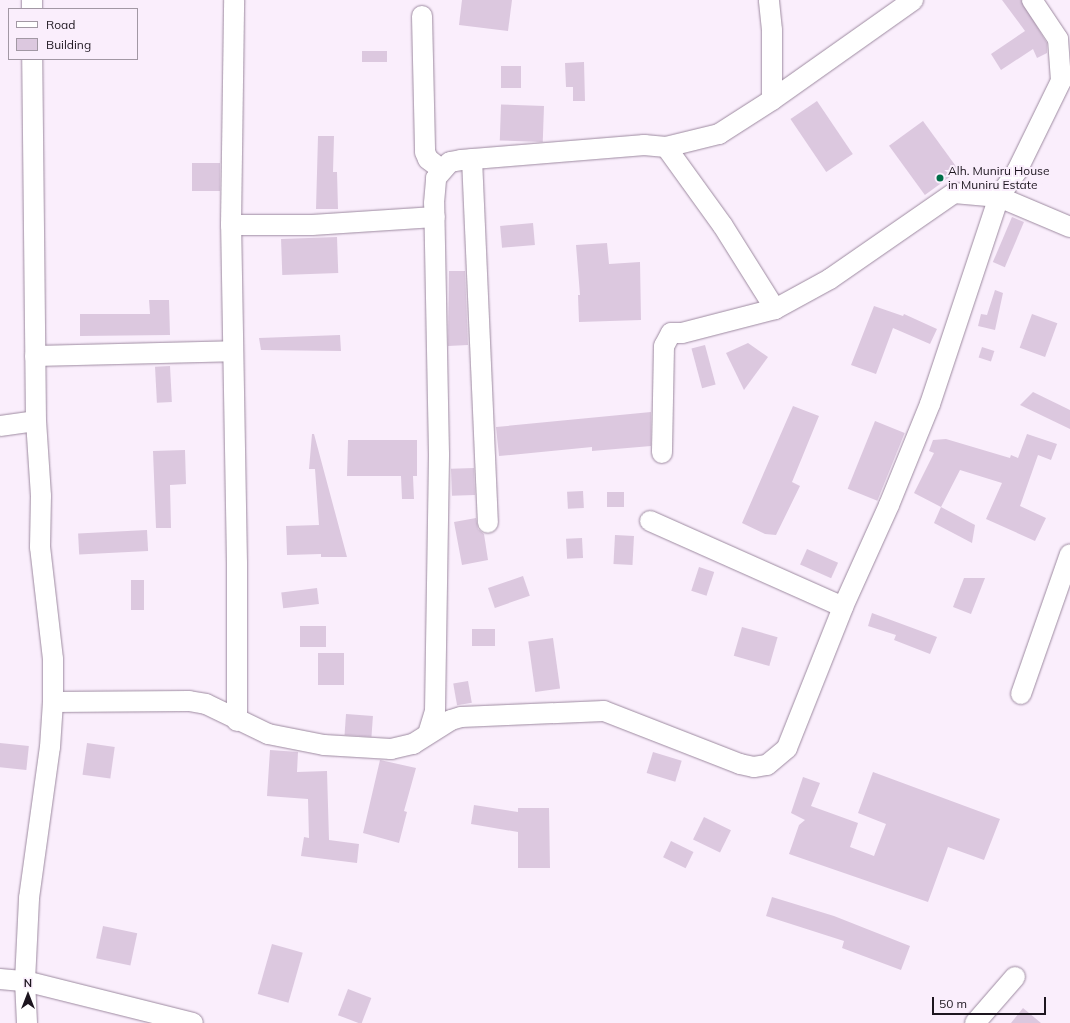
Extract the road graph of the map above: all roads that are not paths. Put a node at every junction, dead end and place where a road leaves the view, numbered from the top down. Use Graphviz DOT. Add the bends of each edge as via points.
graph roads {
  1 [pos="234,0"];
  2 [pos="769,0"];
  3 [pos="913,0"];
  4 [pos="1032,0"];
  5 [pos="422,16"];
  6 [pos="1064,38"];
  7 [pos="32,60"];
  8 [pos="772,100"];
  9 [pos="666,147"];
  10 [pos="472,159"];
  11 [pos="441,169"];
  12 [pos="999,197"];
  13 [pos="435,217"];
  14 [pos="231,226"];
  15 [pos="1070,227"];
  16 [pos="775,309"];
  17 [pos="233,351"];
  18 [pos="35,356"];
  19 [pos="36,421"];
  20 [pos="0,426"];
  21 [pos="662,453"];
  22 [pos="650,521"];
  23 [pos="488,523"];
  24 [pos="1070,554"];
  25 [pos="843,607"];
  26 [pos="1021,694"];
  27 [pos="53,702"];
  28 [pos="443,716"];
  29 [pos="237,721"];
  30 [pos="1015,977"];
  31 [pos="0,979"];
  32 [pos="25,981"];
  33 [pos="27,1023"];
  34 [pos="193,1023"];
  35 [pos="975,1023"];
  1 -- 14 [label="street"];
  2 -- 8 [label="street" via="772,30"];
  3 -- 8 [label="street"];
  4 -- 6 [label="street"];
  5 -- 11 [label="street" via="425,152 428,159"];
  6 -- 12 [label="street" via="1061,81 1017,171"];
  7 -- 18 [label="street"];
  8 -- 9 [label="street" via="719,134"];
  9 -- 10 [label="street" via="644,145"];
  9 -- 16 [label="street" via="723,226"];
  10 -- 11 [label="street" via="450,162"];
  10 -- 23 [label="street"];
  11 -- 13 [label="street" via="434,190"];
  12 -- 15 [label="street"];
  12 -- 16 [label="street" via="961,191 954,193 830,279"];
  12 -- 25 [label="street" via="930,404 889,505"];
  13 -- 14 [label="street" via="312,225"];
  13 -- 28 [label="street"];
  14 -- 17 [label="street"];
  16 -- 21 [label="street" via="682,333 671,333 664,346"];
  17 -- 18 [label="street"];
  17 -- 29 [label="street" via="238,563"];
  18 -- 19 [label="street"];
  19 -- 20 [label="street"];
  19 -- 27 [label="street" via="41,496 40,547 53,659"];
  22 -- 25 [label="street"];
  24 -- 26 [label="street"];
  25 -- 28 [label="street" via="787,748 767,765 754,767 740,764 604,711"];
  27 -- 29 [label="street" via="189,701 206,704"];
  27 -- 32 [label="street" via="50,747 30,898"];
  28 -- 29 [label="street" via="428,734 402,748 324,745 268,734"];
  30 -- 35 [label="street"];
  31 -- 32 [label="street"];
  32 -- 33 [label="street"];
  32 -- 34 [label="street"];
}
